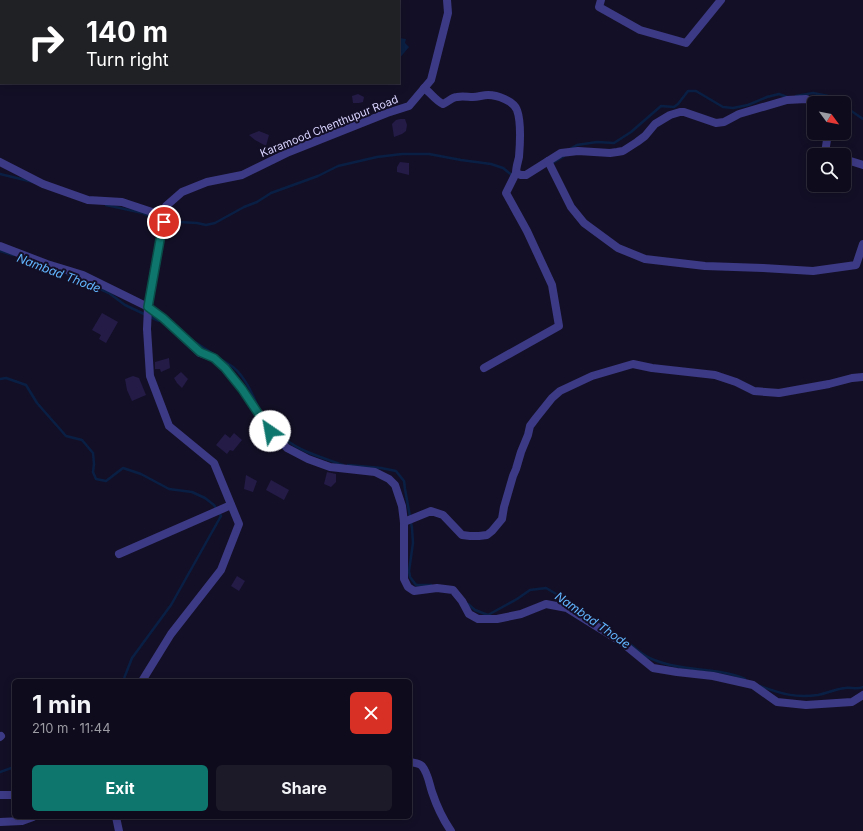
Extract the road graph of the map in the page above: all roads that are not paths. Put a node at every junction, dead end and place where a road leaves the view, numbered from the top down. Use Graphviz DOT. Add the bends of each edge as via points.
graph roads {
  1 [pos="447,0"];
  2 [pos="601,0"];
  3 [pos="721,0"];
  4 [pos="424,88"];
  5 [pos="807,99"];
  6 [pos="548,161"];
  7 [pos="851,161"];
  8 [pos="0,162"];
  9 [pos="863,165"];
  10 [pos="516,173"];
  11 [pos="164,219"];
  12 [pos="863,244"];
  13 [pos="0,246"];
  14 [pos="148,309"];
  15 [pos="484,368"];
  16 [pos="863,377"];
  17 [pos="231,505"];
  18 [pos="404,522"];
  19 [pos="119,554"];
  20 [pos="143,679"];
  21 [pos="863,695"];
  22 [pos="412,762"];
  23 [pos="0,795"];
  24 [pos="12,795"];
  25 [pos="28,819"];
  26 [pos="116,819"];
  27 [pos="0,822"];
  28 [pos="119,831"];
  29 [pos="451,831"];
  1 -- 4 [label="street, Karamood Chenthupur Road" via="448,13 431,80"];
  2 -- 3 [label="street" via="599,7 640,30 686,43"];
  4 -- 10 [label="street" via="443,104 457,96 487,95 501,98 514,105 518,110 520,141"];
  4 -- 11 [label="street, Karamood Chenthupur Road" via="409,106 289,152 242,175 207,182 182,192 166,206"];
  5 -- 6 [label="street" via="787,100 739,114 716,124 680,112 670,114 623,151 561,153"];
  6 -- 10 [label="street" via="526,175"];
  6 -- 12 [label="street" via="571,207 584,224 618,248 645,259 705,266 814,271 856,265"];
  7 -- 9 [label="street"];
  8 -- 11 [label="street" via="43,184 88,200 122,202"];
  10 -- 15 [label="street" via="506,193 528,231 552,285 559,326"];
  11 -- 14 [label="street, Karamood Chenthupur Road"];
  13 -- 14 [label="street" via="83,275"];
  14 -- 17 [label="street, Karamood Chenthupur Road" via="150,376 169,426 214,463"];
  14 -- 18 [label="street" via="163,318 200,352 214,358 225,368 270,431 287,448 330,467 375,472 389,479 395,485"];
  16 -- 18 [label="street" via="779,393 754,391 715,375 633,364 592,376 560,391 530,426 507,495 502,519 487,535 462,535 443,515 431,511"];
  17 -- 19 [label="street"];
  17 -- 20 [label="street, Karamood Chenthupur Road" via="239,524 221,570 171,634"];
  18 -- 21 [label="street" via="404,579 408,587 414,591 437,588 454,590 469,614 478,619 497,619 521,614 546,604 567,608 620,641 653,668 713,676 753,685 777,702 806,705 852,702"];
  22 -- 29 [label="street" via="420,764 427,774 432,794"];
  23 -- 24 [label="street"];
  25 -- 27 [label="street"];
  26 -- 28 [label="street"];
}
